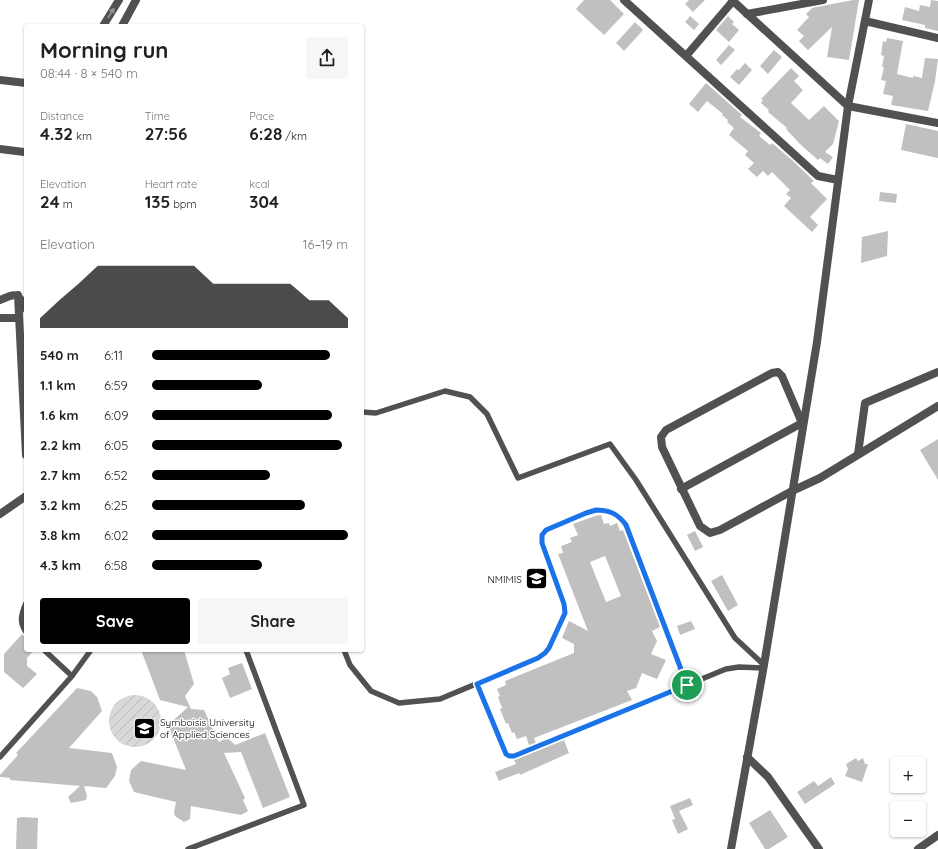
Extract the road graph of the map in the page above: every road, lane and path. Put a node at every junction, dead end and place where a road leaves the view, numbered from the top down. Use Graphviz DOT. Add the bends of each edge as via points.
graph roads {
  1 [pos="119,0"];
  2 [pos="136,0"];
  3 [pos="624,0"];
  4 [pos="823,0"];
  5 [pos="869,0"];
  6 [pos="732,1"];
  7 [pos="790,3"];
  8 [pos="747,14"];
  9 [pos="865,21"];
  10 [pos="104,24"];
  11 [pos="123,24"];
  12 [pos="938,38"];
  13 [pos="686,56"];
  14 [pos="0,80"];
  15 [pos="24,83"];
  16 [pos="848,106"];
  17 [pos="938,123"];
  18 [pos="0,149"];
  19 [pos="24,152"];
  20 [pos="838,180"];
  21 [pos="18,295"];
  22 [pos="0,300"];
  23 [pos="24,304"];
  24 [pos="0,318"];
  25 [pos="18,318"];
  26 [pos="938,372"];
  27 [pos="938,406"];
  28 [pos="364,412"];
  29 [pos="24,421"];
  30 [pos="802,423"];
  31 [pos="858,454"];
  32 [pos="681,489"];
  33 [pos="792,491"];
  34 [pos="24,497"];
  35 [pos="0,514"];
  36 [pos="24,608"];
  37 [pos="24,629"];
  38 [pos="46,652"];
  39 [pos="90,652"];
  40 [pos="247,652"];
  41 [pos="345,652"];
  42 [pos="763,667"];
  43 [pos="72,676"];
  44 [pos="477,684"];
  45 [pos="687,685"];
  46 [pos="0,757"];
  47 [pos="747,757"];
  48 [pos="938,835"];
  49 [pos="188,849"];
  50 [pos="731,849"];
  51 [pos="819,849"];
  52 [pos="918,849"];
  10 -- 1 [label="street, one-way"];
  2 -- 11 [label="street"];
  3 -- 13 [label="street"];
  4 -- 7 [label="street"];
  5 -- 9 [label="street"];
  6 -- 8 [label="street"];
  6 -- 13 [label="street"];
  7 -- 8 [label="street"];
  8 -- 16 [label="street"];
  9 -- 12 [label="street"];
  9 -- 16 [label="street"];
  13 -- 20 [label="street" via="818,176"];
  14 -- 15 [label="street"];
  16 -- 17 [label="street"];
  16 -- 20 [label="street"];
  18 -- 19 [label="street"];
  20 -- 30 [label="street" via="817,342"];
  21 -- 22 [label="street" via="13,294"];
  21 -- 23 [label="street"];
  21 -- 25 [label="street"];
  24 -- 25 [label="street"];
  25 -- 29 [label="street"];
  26 -- 31 [label="street" via="865,403"];
  27 -- 31 [label="street"];
  28 -- 42 [label="lane" via="376,413 445,391 470,397 487,414 518,478 610,444 636,480 735,638"];
  30 -- 32 [label="street"];
  30 -- 32 [label="street" via="778,372 666,430 661,437 662,448"];
  30 -- 33 [label="street"];
  31 -- 33 [label="street" via="820,478"];
  32 -- 33 [label="street" via="700,526 710,533"];
  33 -- 42 [label="street"];
  34 -- 35 [label="street"];
  36 -- 37 [label="lane" via="21,625"];
  38 -- 43 [label="lane"];
  39 -- 43 [label="lane"];
  40 -- 49 [label="lane" via="304,805"];
  41 -- 44 [label="lane" via="350,665 371,691 399,703 440,699"];
  42 -- 45 [label="lane" via="734,667"];
  42 -- 47 [label="street"];
  43 -- 46 [label="lane"];
  44 -- 45 [label="lane" via="509,756"];
  44 -- 45 [label="lane" via="538,658 549,648 565,613 542,543 542,535 546,530 586,513 603,510 620,517 626,525"];
  47 -- 50 [label="street"];
  47 -- 51 [label="street" via="768,777"];
  48 -- 52 [label="street"];
}
